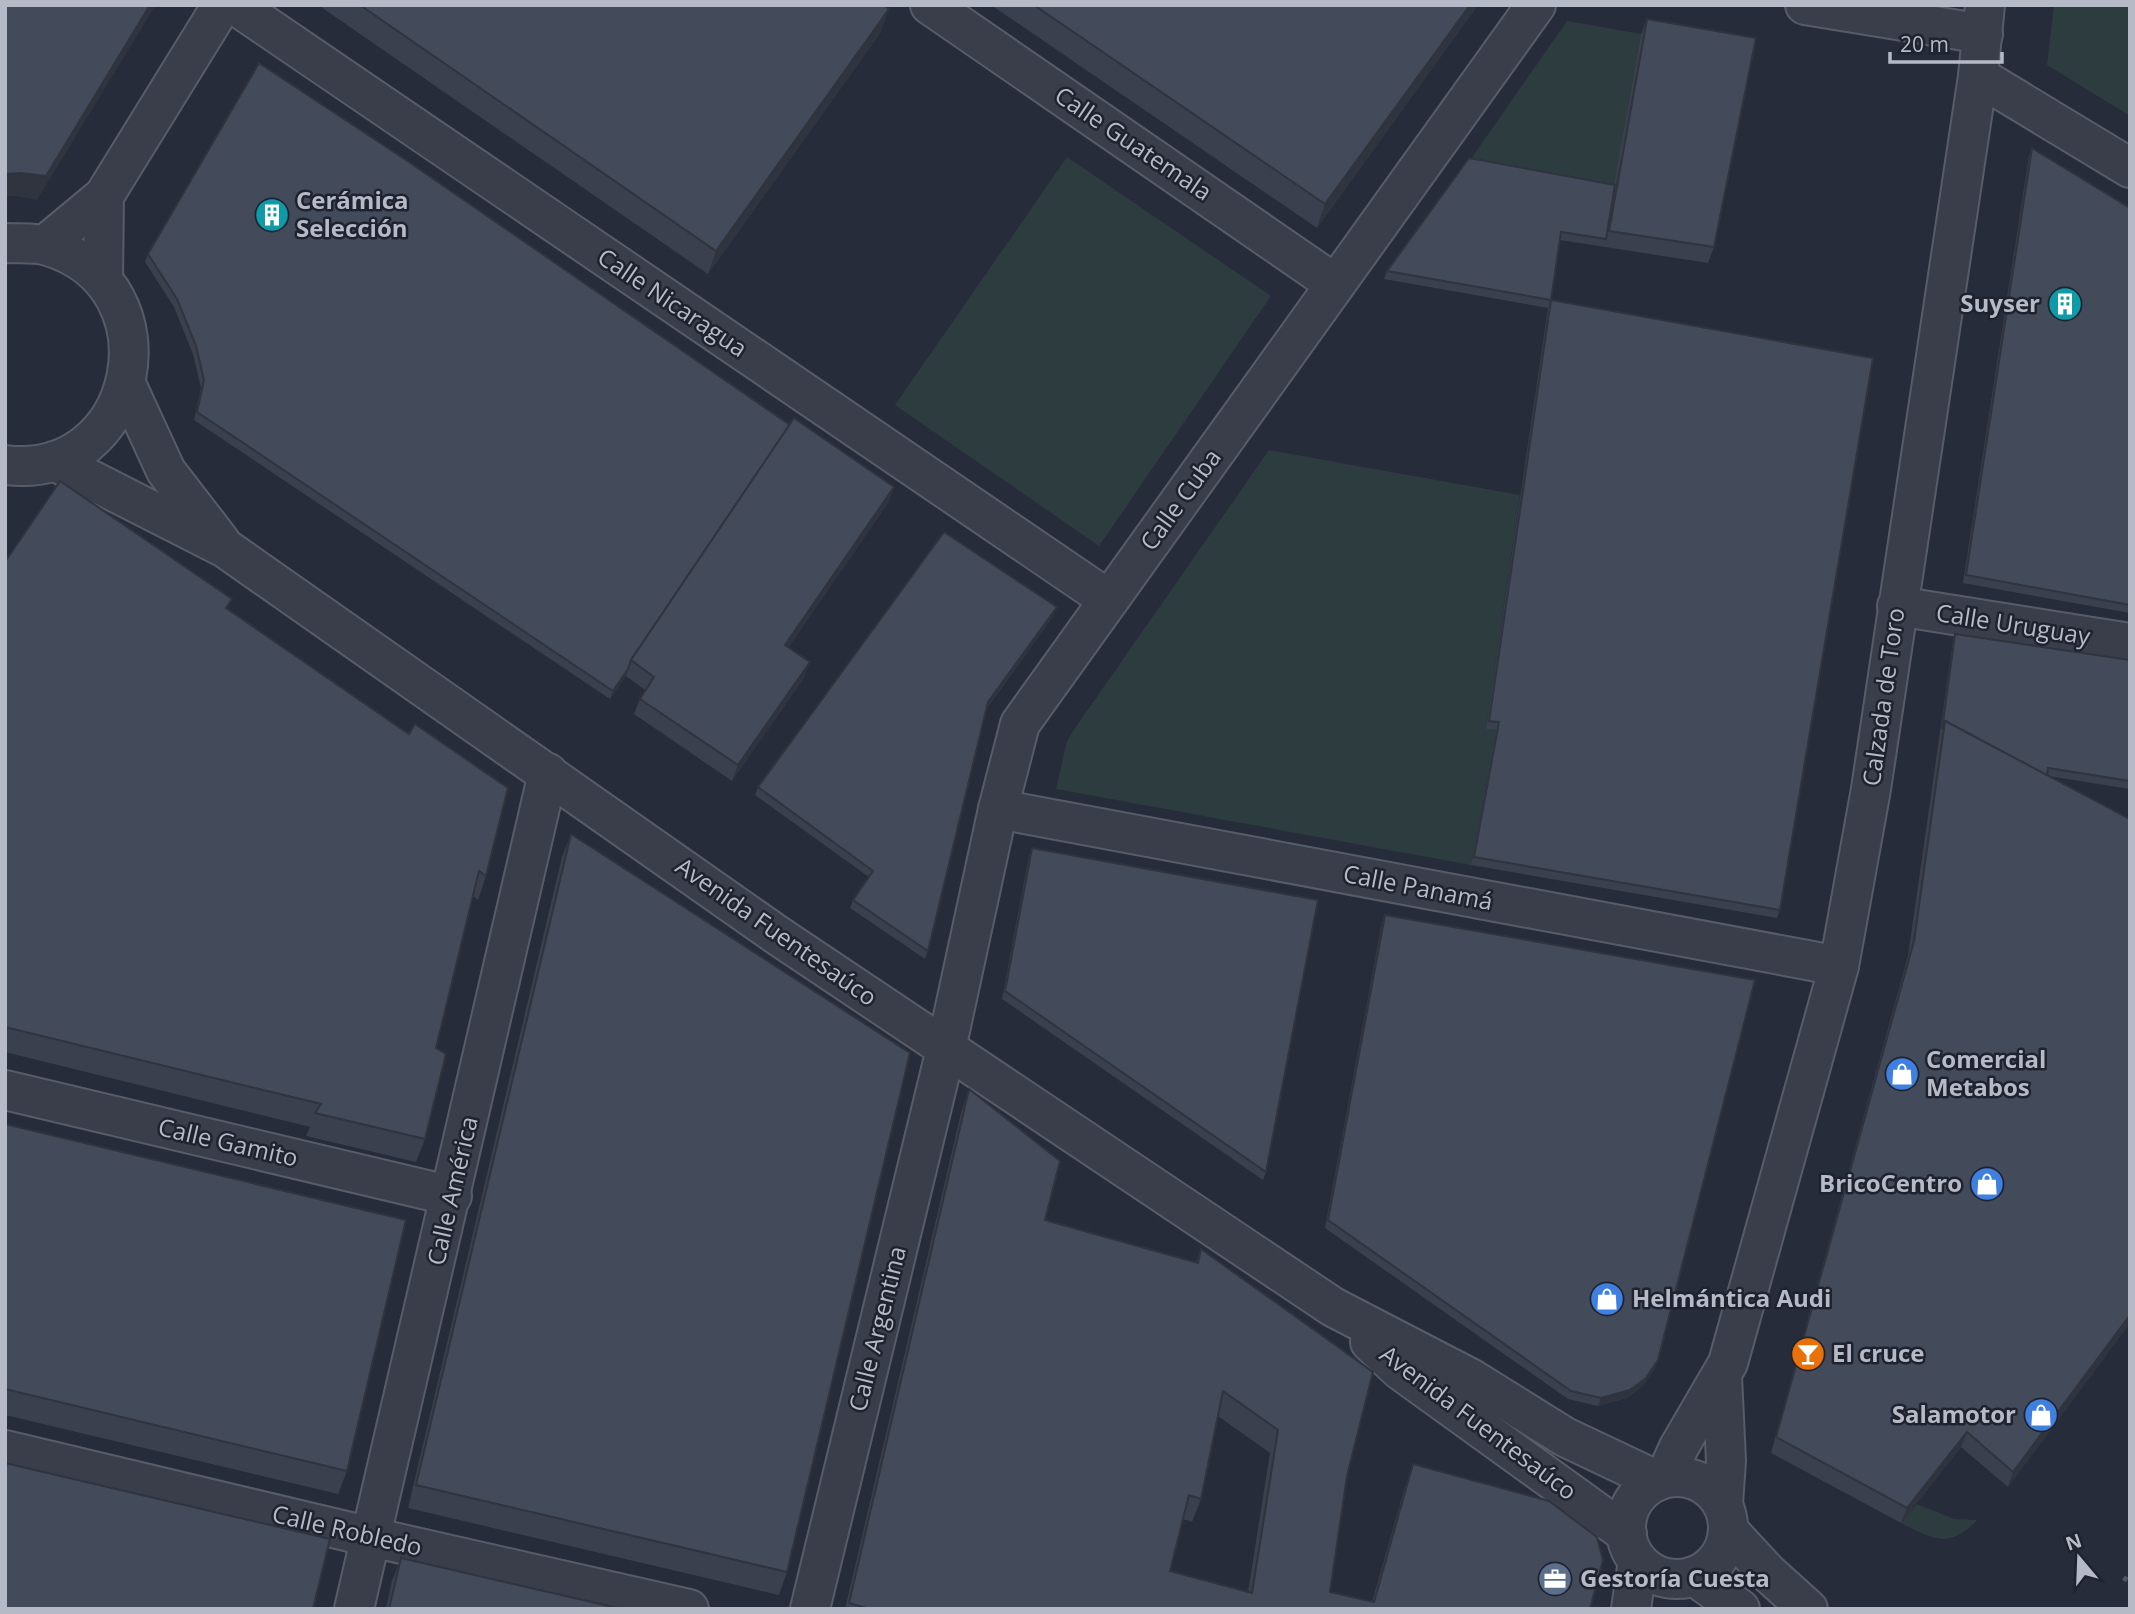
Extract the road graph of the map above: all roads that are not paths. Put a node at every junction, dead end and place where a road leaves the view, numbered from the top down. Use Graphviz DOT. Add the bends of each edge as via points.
graph roads {
  1 [pos="222,5"];
  2 [pos="235,5"];
  3 [pos="930,5"];
  4 [pos="1536,5"];
  5 [pos="1805,5"];
  6 [pos="1984,20"];
  7 [pos="1978,76"];
  8 [pos="2130,168"];
  9 [pos="104,196"];
  10 [pos="5,243"];
  11 [pos="45,245"];
  12 [pos="103,280"];
  13 [pos="1335,284"];
  14 [pos="126,384"];
  15 [pos="54,461"];
  16 [pos="6,467"];
  17 [pos="225,548"];
  18 [pos="1109,600"];
  19 [pos="1897,606"];
  20 [pos="2130,643"];
  21 [pos="548,773"];
  22 [pos="998,809"];
  23 [pos="1839,967"];
  24 [pos="946,1049"];
  25 [pos="5,1090"];
  26 [pos="452,1196"];
  27 [pos="1333,1307"];
  28 [pos="1722,1376"];
  29 [pos="5,1450"];
  30 [pos="1662,1480"];
  31 [pos="1726,1518"];
  32 [pos="372,1538"];
  33 [pos="1632,1548"];
  34 [pos="1687,1588"];
  35 [pos="354,1609"];
  36 [pos="689,1609"];
  37 [pos="810,1609"];
  38 [pos="1631,1609"];
  39 [pos="1740,1609"];
  40 [pos="1808,1609"];
  1 -- 9 [label="street"];
  2 -- 18 [label="street, Calle Nicaragua"];
  3 -- 13 [label="street, Calle Guatemala"];
  4 -- 13 [label="street, Calle Cuba"];
  5 -- 6 [label="street"];
  6 -- 7 [label="street, Calzada de Toro"];
  7 -- 8 [label="street"];
  7 -- 19 [label="street, Calzada de Toro"];
  9 -- 11 [label="street"];
  9 -- 12 [label="street"];
  10 -- 11 [label="street"];
  11 -- 12 [label="street" via="77,258"];
  12 -- 14 [label="street" via="128,329 131,357"];
  13 -- 18 [label="street, Calle Cuba"];
  14 -- 15 [label="street" via="103,426 86,444"];
  14 -- 17 [label="street, Avenida Fuentesaúco" via="166,471"];
  15 -- 16 [label="street"];
  15 -- 17 [label="street, Avenida Fuentesaúco"];
  17 -- 21 [label="street, Avenida Fuentesaúco"];
  18 -- 22 [label="street, Calle Cuba" via="1020,724"];
  19 -- 20 [label="street, Calle Uruguay"];
  19 -- 23 [label="street, Calzada de Toro"];
  21 -- 24 [label="street, Avenida Fuentesaúco"];
  21 -- 26 [label="street, Calle América"];
  22 -- 23 [label="street, Calle Panamá"];
  22 -- 24 [label="street, Calle Cuba"];
  23 -- 28 [label="street, Calzada de Toro"];
  24 -- 27 [label="street, Avenida Fuentesaúco"];
  24 -- 37 [label="street, Calle Argentina"];
  25 -- 26 [label="street, Calle Gamito"];
  26 -- 32 [label="street, Calle América"];
  27 -- 30 [label="street, Avenida Fuentesaúco" via="1472,1378 1565,1437"];
  27 -- 33 [label="street, Avenida Fuentesaúco" via="1400,1370"];
  28 -- 30 [label="street, Calzada de Toro"];
  28 -- 31 [label="street, Calzada de Toro"];
  29 -- 32 [label="street, Calle Robledo"];
  30 -- 31 [label="street, Avenida Fuentesaúco" via="1682,1477 1699,1481 1713,1490"];
  30 -- 33 [label="street" via="1633,1502 1627,1518"];
  31 -- 34 [label="street" via="1723,1550"];
  31 -- 40 [label="street, Avenida Fuentesaúco" via="1767,1572"];
  32 -- 35 [label="street, Calle América"];
  32 -- 36 [label="street, Calle Robledo"];
  33 -- 34 [label="street, Avenida Fuentesaúco" via="1653,1573"];
  33 -- 38 [label="street"];
  34 -- 39 [label="street, Avenida Fuentesaúco"];
}
